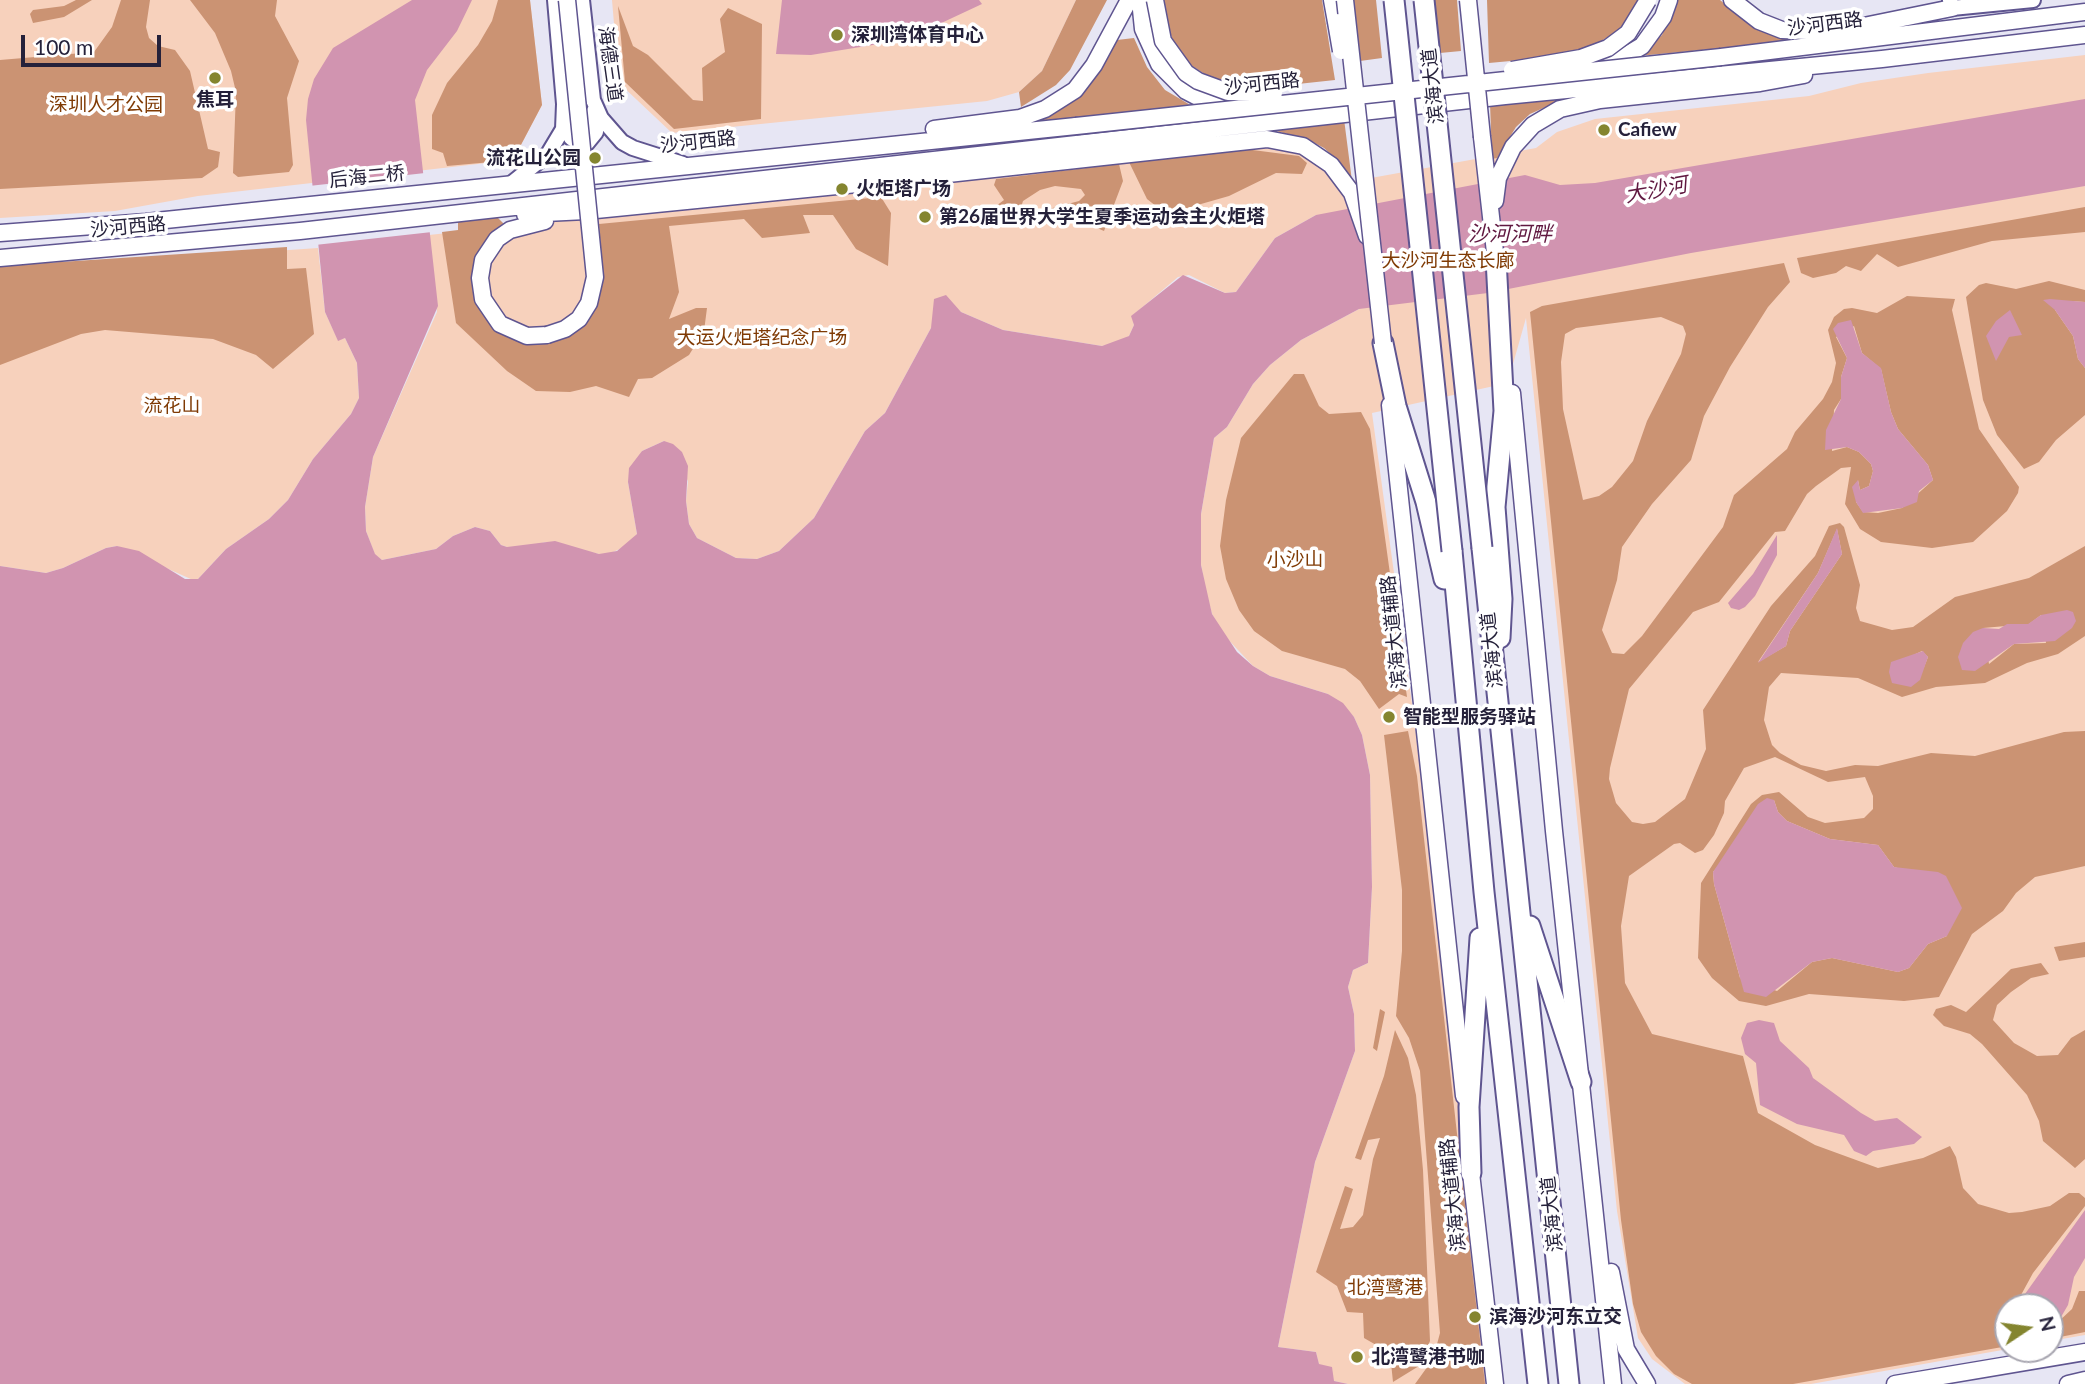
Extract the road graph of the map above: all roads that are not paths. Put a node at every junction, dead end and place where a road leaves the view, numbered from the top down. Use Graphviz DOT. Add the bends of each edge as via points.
graph roads {
  1 [pos="555,0"];
  2 [pos="567,0"];
  3 [pos="582,0"];
  4 [pos="1155,0"];
  5 [pos="1332,0"];
  6 [pos="1345,0"];
  7 [pos="1394,0"];
  8 [pos="1424,0"];
  9 [pos="1468,0"];
  10 [pos="1478,0"];
  11 [pos="1648,0"];
  12 [pos="1669,0"];
  13 [pos="1732,0"];
  14 [pos="2033,0"];
  15 [pos="1134,4"];
  16 [pos="1956,4"];
  17 [pos="2085,12"];
  18 [pos="1939,30"];
  19 [pos="1821,33"];
  20 [pos="2085,35"];
  21 [pos="1723,81"];
  22 [pos="1441,86"];
  23 [pos="1357,94"];
  24 [pos="1505,96"];
  25 [pos="593,100"];
  26 [pos="564,104"];
  27 [pos="1350,114"];
  28 [pos="1482,137"];
  29 [pos="1361,142"];
  30 [pos="811,151"];
  31 [pos="963,158"];
  32 [pos="684,165"];
  33 [pos="512,183"];
  34 [pos="857,184"];
  35 [pos="442,190"];
  36 [pos="298,206"];
  37 [pos="586,211"];
  38 [pos="445,215"];
  39 [pos="0,233"];
  40 [pos="0,258"];
  41 [pos="1496,259"];
  42 [pos="1375,273"];
  43 [pos="1383,343"];
  44 [pos="1490,547"];
  45 [pos="1445,551"];
  46 [pos="1517,880"];
  47 [pos="1484,892"];
  48 [pos="1581,1082"];
  49 [pos="1471,1174"];
  50 [pos="1593,1202"];
  51 [pos="1488,1319"];
  52 [pos="2085,1352"];
  53 [pos="2064,1356"];
  54 [pos="2021,1363"];
  55 [pos="2028,1363"];
  56 [pos="1495,1384"];
  57 [pos="1502,1384"];
  58 [pos="1538,1384"];
  59 [pos="1569,1384"];
  60 [pos="1613,1384"];
  61 [pos="1647,1384"];
  62 [pos="1895,1384"];
  63 [pos="1934,1384"];
  1 -- 26 [label="main road"];
  2 -- 37 [label="main road, bridge" via="595,277 589,303 579,319 565,329 547,335 517,333 494,317 481,288 483,260 491,245 510,230"];
  3 -- 25 [label="main road, 海德三道"];
  4 -- 23 [label="main road, bridge" via="1158,29 1169,54 1186,73 1206,85 1243,94"];
  5 -- 29 [label="main road, bridge"];
  6 -- 29 [label="main road, 滨海大道辅路, bridge"];
  7 -- 45 [label="highway, 滨海大道, bridge"];
  8 -- 44 [label="highway, 滨海大道, bridge"];
  9 -- 28 [label="main road, bridge"];
  10 -- 28 [label="main road, bridge"];
  11 -- 22 [label="main road, bridge" via="1628,33 1595,54"];
  12 -- 24 [label="main road" via="1654,32 1622,60 1584,76"];
  13 -- 19 [label="main road" via="1773,27"];
  14 -- 16 [label="main road"];
  15 -- 27 [label="main road" via="1149,47 1171,79 1211,104 1275,114"];
  15 -- 30 [label="main road" via="1075,90 1045,109 1020,118 897,133"];
  16 -- 19 [label="main road"];
  17 -- 18 [label="main road, 沙河西路"];
  18 -- 19 [label="main road"];
  18 -- 22 [label="main road, 沙河西路, bridge"];
  20 -- 21 [label="main road" via="1882,59 1774,81"];
  21 -- 24 [label="main road, 沙河西路" via="1684,78"];
  21 -- 41 [label="main road" via="1584,103 1560,109 1533,125 1513,147 1499,178"];
  22 -- 23 [label="main road, 沙河西路, bridge"];
  23 -- 30 [label="main road, 沙河西路, bridge"];
  24 -- 27 [label="main road, 沙河西路"];
  25 -- 26 [label="main road" via="596,132 586,143 571,138"];
  25 -- 32 [label="main road, 海德三道" via="601,118 622,142"];
  26 -- 33 [label="main road" via="563,129 554,146"];
  27 -- 31 [label="main road, 沙河西路"];
  28 -- 41 [label="main road"];
  29 -- 42 [label="main road, 滨海大道辅路, bridge"];
  30 -- 32 [label="main road, 沙河西路"];
  31 -- 34 [label="main road"];
  31 -- 38 [label="main road, 沙河西路"];
  32 -- 33 [label="main road, 沙河西路"];
  33 -- 35 [label="main road, 沙河西路"];
  34 -- 37 [label="main road"];
  34 -- 42 [label="main road, bridge" via="1147,150 1267,139 1293,142 1312,150 1339,173 1352,193"];
  35 -- 36 [label="main road, 后海二桥"];
  36 -- 39 [label="main road, 沙河西路"];
  37 -- 38 [label="main road"];
  38 -- 40 [label="main road, 沙河西路" via="141,248"];
  41 -- 44 [label="highway" via="1504,411"];
  41 -- 48 [label="main road"];
  42 -- 43 [label="main road, 滨海大道辅路, bridge"];
  43 -- 45 [label="highway" via="1396,406"];
  43 -- 49 [label="main road, 滨海大道辅路"];
  44 -- 46 [label="highway, 滨海大道" via="1496,684"];
  45 -- 47 [label="highway, 滨海大道" via="1464,665"];
  46 -- 48 [label="highway"];
  46 -- 59 [label="highway, 滨海大道"];
  47 -- 49 [label="highway" via="1470,1085"];
  47 -- 58 [label="highway, 滨海大道"];
  48 -- 50 [label="main road"];
  49 -- 51 [label="main road, 滨海大道辅路"];
  50 -- 60 [label="main road"];
  50 -- 61 [label="main road" via="1626,1349"];
  51 -- 56 [label="main road, 滨海大道辅路"];
  51 -- 57 [label="main road"];
  52 -- 53 [label="main road"];
  54 -- 62 [label="main road"];
  55 -- 63 [label="main road"];
}
